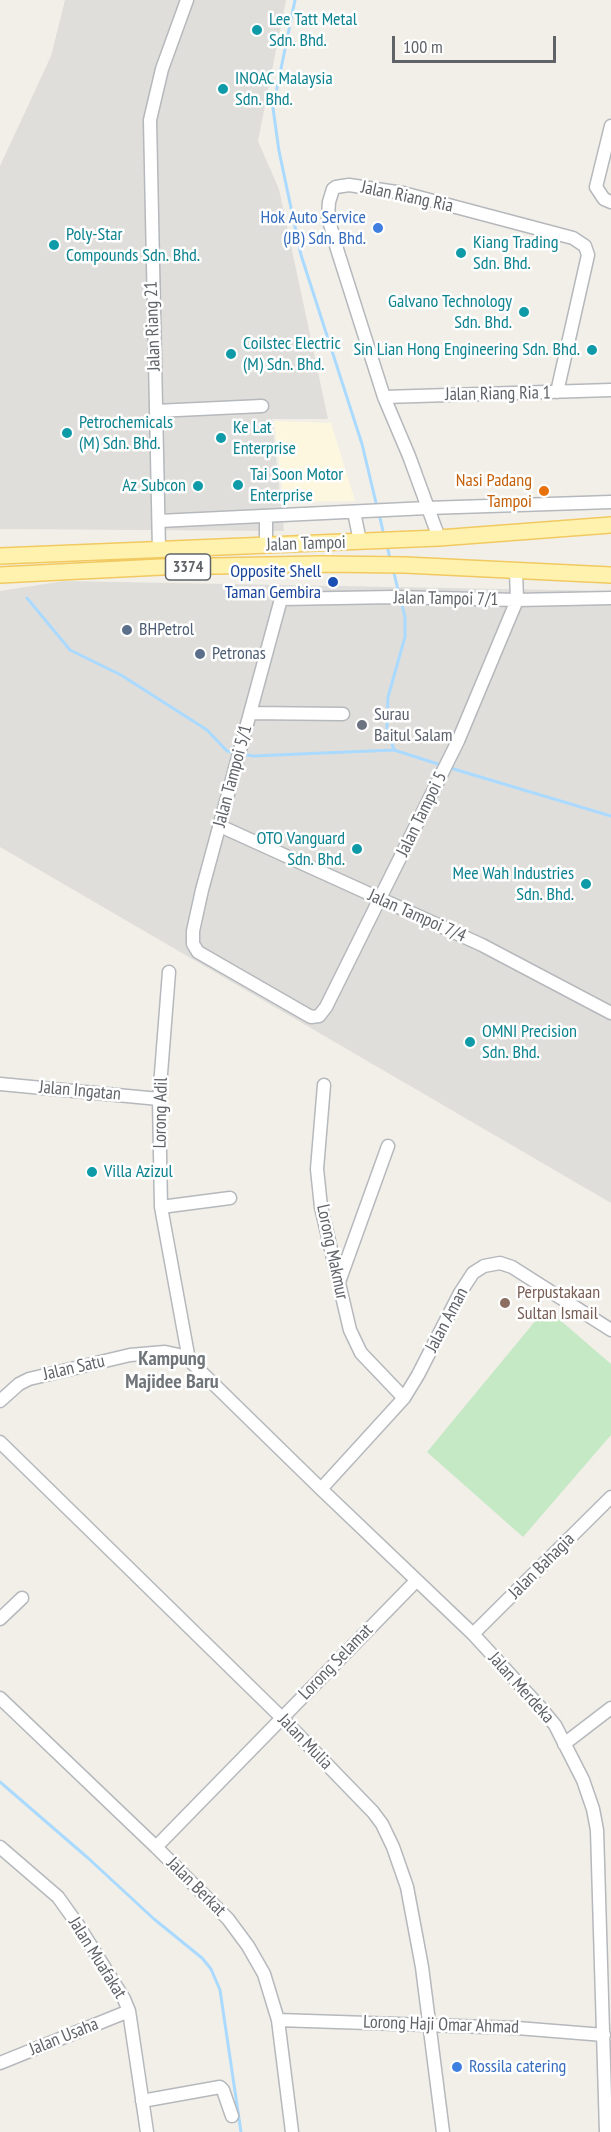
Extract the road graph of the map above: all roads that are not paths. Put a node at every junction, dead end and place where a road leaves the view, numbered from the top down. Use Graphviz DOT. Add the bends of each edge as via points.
graph roads {
  1 [pos="188,0"];
  2 [pos="611,126"];
  3 [pos="611,202"];
  4 [pos="611,390"];
  5 [pos="557,392"];
  6 [pos="384,397"];
  7 [pos="262,406"];
  8 [pos="156,411"];
  9 [pos="611,502"];
  10 [pos="427,508"];
  11 [pos="354,512"];
  12 [pos="266,517"];
  13 [pos="159,521"];
  14 [pos="611,525"];
  15 [pos="439,538"];
  16 [pos="360,541"];
  17 [pos="266,545"];
  18 [pos="159,550"];
  19 [pos="0,556"];
  20 [pos="516,572"];
  21 [pos="0,575"];
  22 [pos="611,575"];
  23 [pos="611,598"];
  24 [pos="281,599"];
  25 [pos="517,600"];
  26 [pos="343,714"];
  27 [pos="249,716"];
  28 [pos="220,826"];
  29 [pos="380,899"];
  30 [pos="169,972"];
  31 [pos="611,1013"];
  32 [pos="319,1016"];
  33 [pos="0,1084"];
  34 [pos="324,1085"];
  35 [pos="159,1099"];
  36 [pos="388,1146"];
  37 [pos="230,1198"];
  38 [pos="161,1207"];
  39 [pos="339,1283"];
  40 [pos="611,1330"];
  41 [pos="189,1359"];
  42 [pos="404,1398"];
  43 [pos="0,1401"];
  44 [pos="0,1442"];
  45 [pos="321,1489"];
  46 [pos="611,1497"];
  47 [pos="416,1581"];
  48 [pos="22,1598"];
  49 [pos="0,1619"];
  50 [pos="473,1634"];
  51 [pos="0,1698"];
  52 [pos="611,1707"];
  53 [pos="282,1718"];
  54 [pos="564,1743"];
  55 [pos="0,1847"];
  56 [pos="156,1847"];
  57 [pos="605,1855"];
  58 [pos="129,2011"];
  59 [pos="278,2020"];
  60 [pos="430,2024"];
  61 [pos="604,2035"];
  62 [pos="0,2063"];
  63 [pos="142,2102"];
  64 [pos="232,2115"];
  65 [pos="147,2132"];
  66 [pos="292,2132"];
  67 [pos="443,2132"];
  68 [pos="606,2132"];
  1 -- 8 [label="street, Jalan Riang 21" via="162,69 150,120"];
  2 -- 3 [label="street" via="596,187"];
  4 -- 5 [label="street, Jalan Riang Ria 1"];
  5 -- 6 [label="street, Jalan Riang Ria 1"];
  5 -- 6 [label="street, Jalan Riang Ria" via="588,255 585,246 573,238 403,193 340,186 333,189 328,218"];
  6 -- 10 [label="street, Jalan Riang Ria"];
  7 -- 8 [label="street"];
  8 -- 13 [label="street, Jalan Riang 21"];
  9 -- 10 [label="street"];
  10 -- 11 [label="street"];
  10 -- 15 [label="street, Jalan Riang Ria"];
  11 -- 12 [label="street"];
  11 -- 16 [label="street"];
  12 -- 13 [label="street"];
  12 -- 17 [label="street"];
  13 -- 18 [label="street, Jalan Riang 21"];
  14 -- 15 [label="main road, Jalan Tampoi / 3374"];
  15 -- 16 [label="main road, Jalan Tampoi / 3374"];
  16 -- 17 [label="main road, Jalan Tampoi / 3374"];
  17 -- 18 [label="main road, Jalan Tampoi / 3374"];
  18 -- 19 [label="main road, Jalan Tampoi / 3374"];
  20 -- 21 [label="main road, Jalan Tampoi / 3374" via="321,564"];
  20 -- 22 [label="main road, Jalan Tampoi / 3374"];
  20 -- 25 [label="street, Jalan Tampoi 5"];
  23 -- 25 [label="street, Jalan Tampoi 7/1"];
  24 -- 25 [label="street, Jalan Tampoi 7/1"];
  24 -- 27 [label="street, Jalan Tampoi 5/1"];
  25 -- 29 [label="street, Jalan Tampoi 5" via="451,756"];
  26 -- 27 [label="street"];
  27 -- 28 [label="street, Jalan Tampoi 5/1"];
  28 -- 29 [label="street, Jalan Tampoi 7/4"];
  28 -- 32 [label="street, Jalan Tampoi 5/1" via="202,890 193,944 198,952 311,1017"];
  29 -- 31 [label="street, Jalan Tampoi 7/4" via="512,960"];
  29 -- 32 [label="street, Jalan Tampoi 5"];
  30 -- 35 [label="street, Lorong Adil"];
  33 -- 35 [label="street, Jalan Ingatan"];
  34 -- 39 [label="street, Lorong Makmur" via="317,1169 321,1207"];
  35 -- 38 [label="street, Lorong Adil"];
  36 -- 39 [label="street"];
  37 -- 38 [label="street"];
  38 -- 41 [label="street, Lorong Adil"];
  39 -- 42 [label="street, Lorong Makmur" via="350,1330 361,1353"];
  40 -- 42 [label="street, Jalan Aman" via="512,1267 500,1263 484,1266 460,1293"];
  41 -- 43 [label="street, Jalan Satu" via="165,1352 130,1355 29,1379"];
  41 -- 45 [label="street, Jalan Merdeka"];
  42 -- 45 [label="street, Jalan Aman"];
  44 -- 53 [label="street, Jalan Mulia"];
  45 -- 47 [label="street, Jalan Merdeka"];
  46 -- 50 [label="street, Jalan Bahagia"];
  47 -- 50 [label="street, Jalan Merdeka"];
  47 -- 53 [label="street, Lorong Selamat"];
  48 -- 49 [label="street"];
  50 -- 54 [label="street, Jalan Merdeka" via="540,1707"];
  51 -- 56 [label="street, Jalan Berkat"];
  52 -- 54 [label="street"];
  53 -- 56 [label="street, Lorong Selamat"];
  53 -- 60 [label="street, Jalan Mulia" via="373,1812 390,1840 407,1887"];
  54 -- 57 [label="street, Jalan Merdeka" via="583,1780"];
  55 -- 58 [label="street, Jalan Muafakat" via="58,1897"];
  56 -- 59 [label="street, Jalan Berkat" via="228,1919 248,1946 264,1974"];
  57 -- 61 [label="street, Jalan Merdeka"];
  58 -- 62 [label="street, Jalan Usaha"];
  58 -- 63 [label="street, Jalan Muafakat"];
  59 -- 60 [label="street, Lorong Haji Omar Ahmad"];
  59 -- 66 [label="street, Jalan Berkat"];
  60 -- 61 [label="street, Lorong Haji Omar Ahmad"];
  60 -- 67 [label="street, Jalan Mulia"];
  61 -- 68 [label="street, Jalan Merdeka"];
  63 -- 64 [label="street" via="220,2087"];
  63 -- 65 [label="street, Jalan Muafakat"];
}
